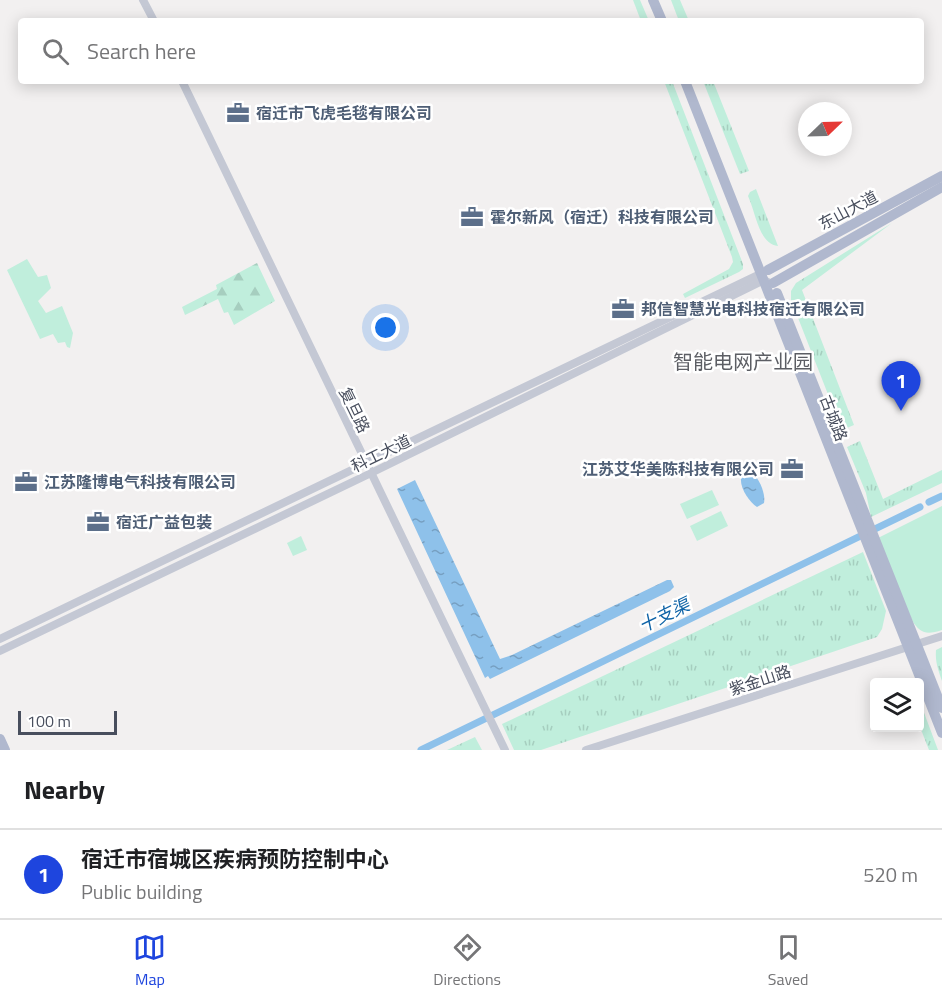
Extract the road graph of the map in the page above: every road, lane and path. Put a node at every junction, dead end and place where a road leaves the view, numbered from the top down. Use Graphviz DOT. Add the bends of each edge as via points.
graph roads {
  1 [pos="143,0"];
  2 [pos="653,0"];
  3 [pos="661,0"];
  4 [pos="152,18"];
  5 [pos="661,18"];
  6 [pos="668,18"];
  7 [pos="183,84"];
  8 [pos="686,84"];
  9 [pos="694,84"];
  10 [pos="942,176"];
  11 [pos="942,187"];
  12 [pos="767,277"];
  13 [pos="365,463"];
  14 [pos="370,474"];
  15 [pos="942,636"];
  16 [pos="0,639"];
  17 [pos="913,645"];
  18 [pos="0,651"];
  19 [pos="942,708"];
  20 [pos="942,733"];
  21 [pos="0,739"];
  22 [pos="5,750"];
  23 [pos="505,750"];
  24 [pos="586,750"];
  1 -- 4 [label="street"];
  2 -- 5 [label="main road"];
  3 -- 6 [label="main road"];
  7 -- 13 [label="street, 复旦路"];
  8 -- 12 [label="main road, 古城路"];
  9 -- 12 [label="main road, 古城路"];
  10 -- 12 [label="main road, 东山大道"];
  11 -- 12 [label="main road, 东山大道"];
  12 -- 13 [label="street, 科工大道"];
  12 -- 14 [label="street, 科工大道"];
  12 -- 17 [label="main road, 古城路"];
  13 -- 14 [label="street, 复旦路"];
  13 -- 16 [label="street, 科工大道"];
  14 -- 18 [label="street, 科工大道"];
  14 -- 23 [label="street, 复旦路"];
  15 -- 17 [label="street, 紫金山路"];
  17 -- 19 [label="main road, 古城路"];
  17 -- 20 [label="main road, 古城路"];
  17 -- 24 [label="street, 紫金山路"];
  21 -- 22 [label="main road"];
}
